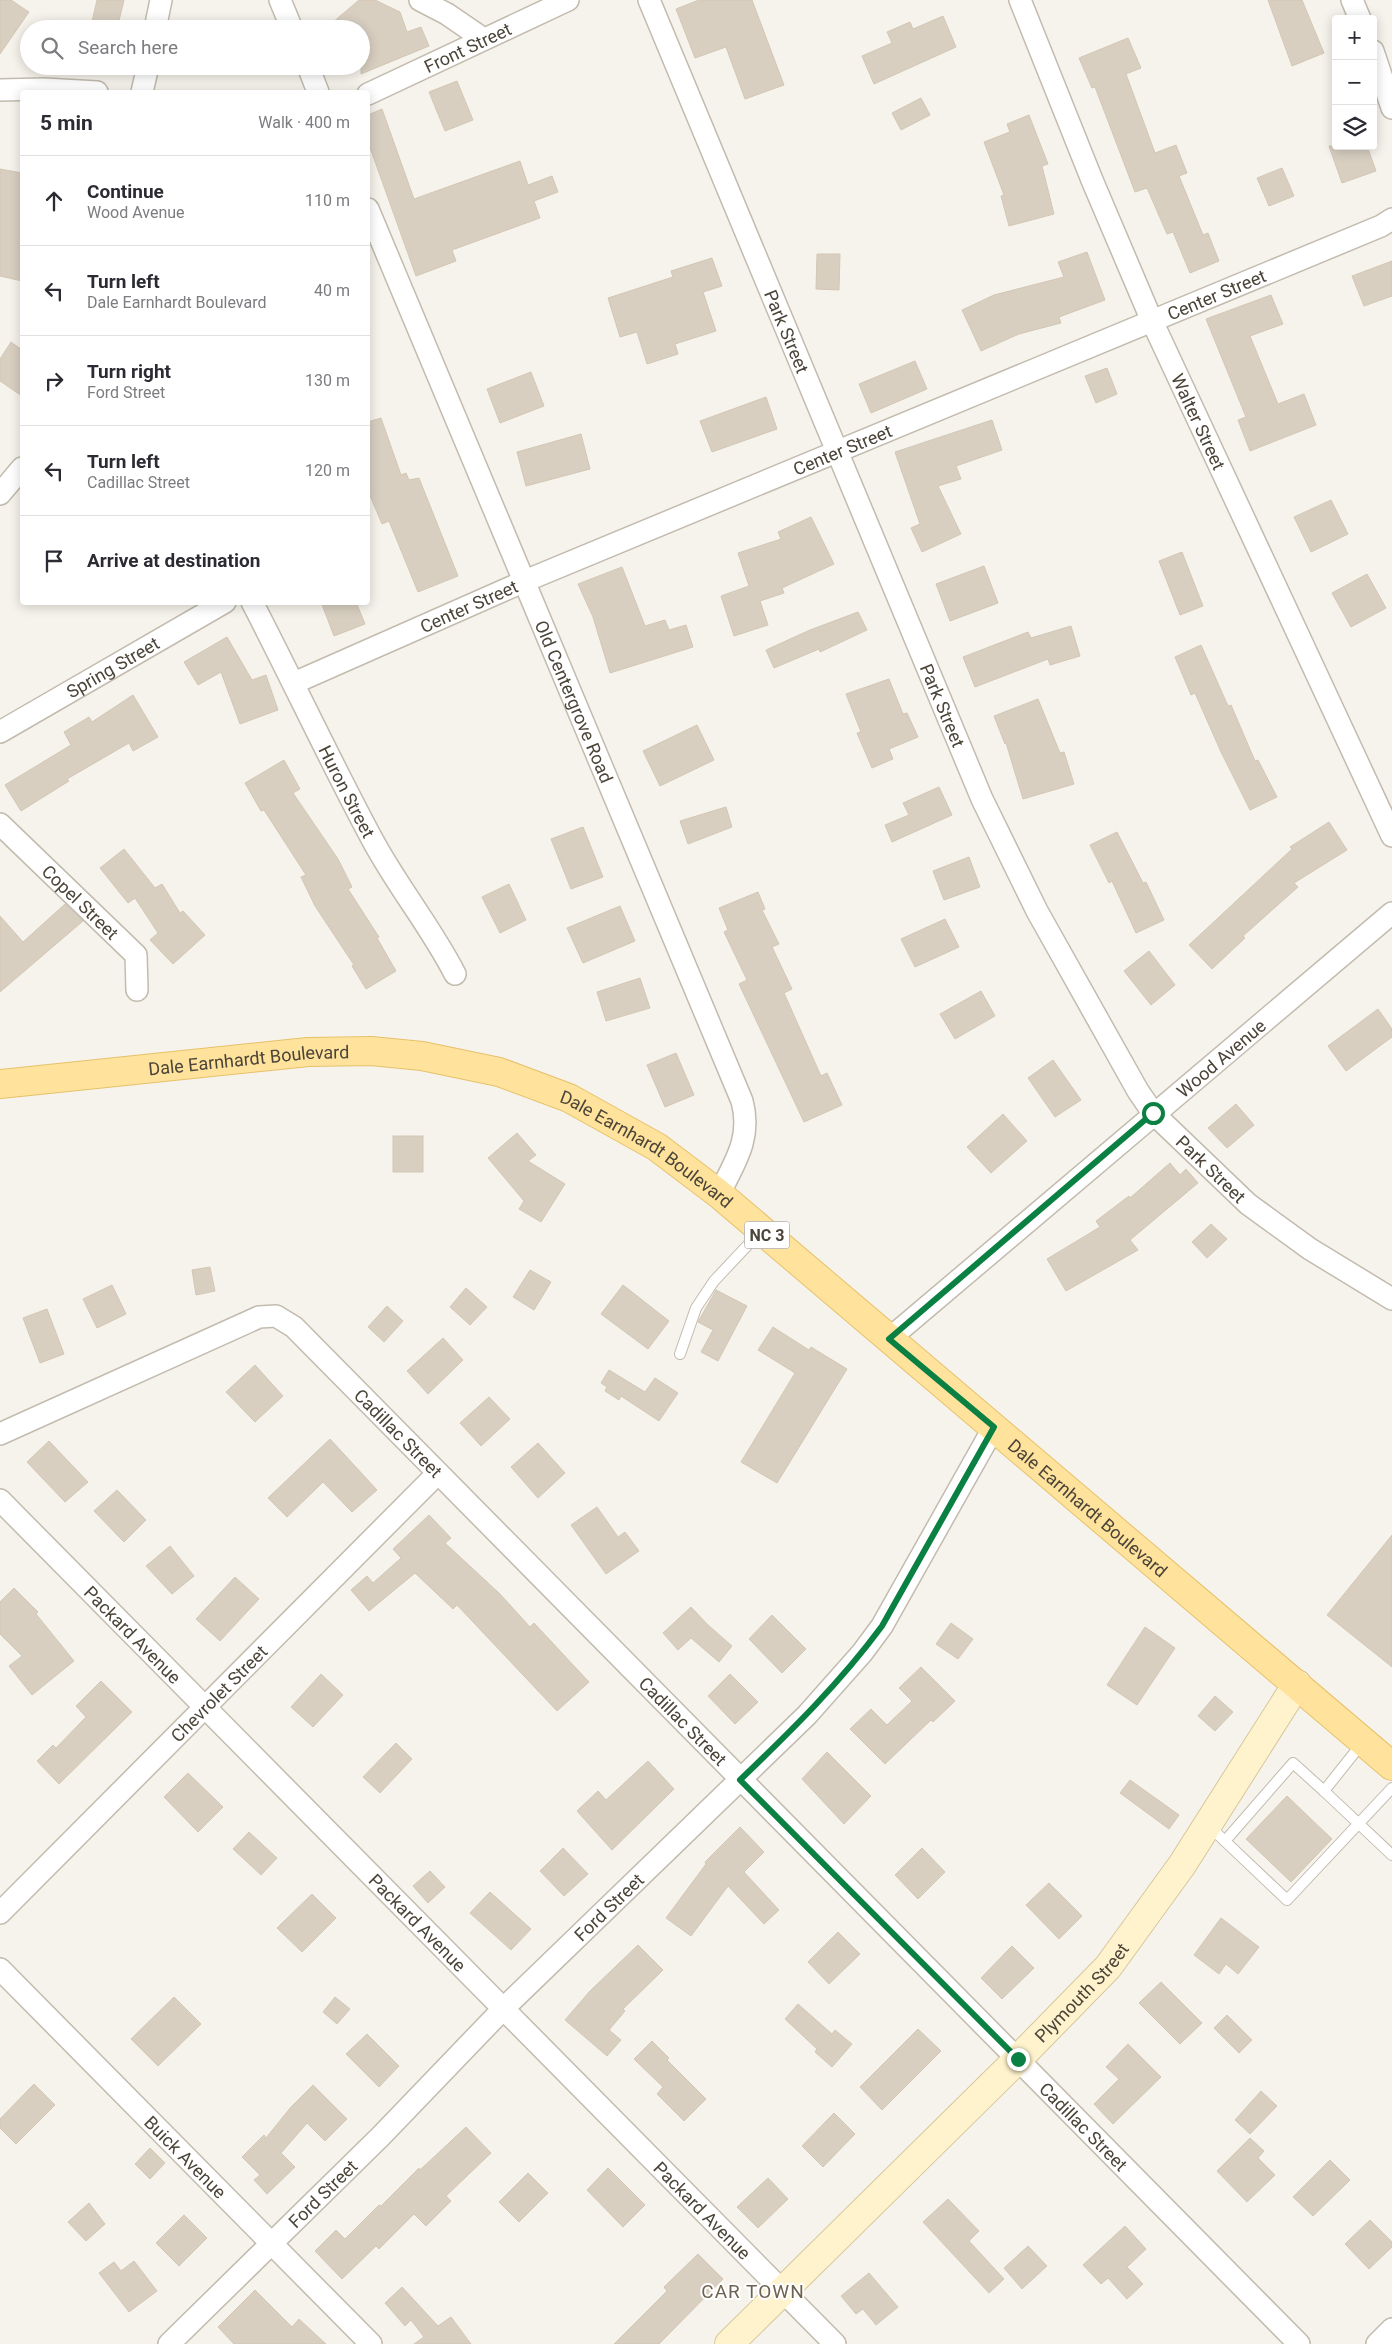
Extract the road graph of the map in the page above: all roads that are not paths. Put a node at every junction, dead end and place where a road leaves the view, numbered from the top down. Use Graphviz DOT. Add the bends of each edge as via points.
graph roads {
  1 [pos="161,0"];
  2 [pos="280,0"];
  3 [pos="420,0"];
  4 [pos="568,0"];
  5 [pos="649,0"];
  6 [pos="1020,0"];
  7 [pos="1352,0"];
  8 [pos="1358,15"];
  9 [pos="157,20"];
  10 [pos="288,20"];
  11 [pos="482,38"];
  12 [pos="1376,60"];
  13 [pos="146,75"];
  14 [pos="311,75"];
  15 [pos="0,90"];
  16 [pos="62,90"];
  17 [pos="142,90"];
  18 [pos="317,90"];
  19 [pos="370,93"];
  20 [pos="1392,108"];
  21 [pos="370,214"];
  22 [pos="1392,218"];
  23 [pos="1152,321"];
  24 [pos="838,451"];
  25 [pos="20,470"];
  26 [pos="0,494"];
  27 [pos="525,581"];
  28 [pos="220,605"];
  29 [pos="254,605"];
  30 [pos="294,683"];
  31 [pos="0,732"];
  32 [pos="0,824"];
  33 [pos="1392,836"];
  34 [pos="1392,913"];
  35 [pos="455,974"];
  36 [pos="137,990"];
  37 [pos="0,1084"];
  38 [pos="1153,1113"];
  39 [pos="719,1194"];
  40 [pos="762,1231"];
  41 [pos="1392,1299"];
  42 [pos="889,1339"];
  43 [pos="680,1354"];
  44 [pos="994,1427"];
  45 [pos="0,1434"];
  46 [pos="437,1474"];
  47 [pos="0,1500"];
  48 [pos="1297,1684"];
  49 [pos="204,1707"];
  50 [pos="1363,1741"];
  51 [pos="1392,1766"];
  52 [pos="740,1780"];
  53 [pos="1392,1788"];
  54 [pos="1324,1791"];
  55 [pos="1358,1824"];
  56 [pos="1216,1833"];
  57 [pos="1392,1856"];
  58 [pos="0,1913"];
  59 [pos="0,1969"];
  60 [pos="504,2008"];
  61 [pos="1018,2059"];
  62 [pos="271,2244"];
  63 [pos="782,2291"];
  64 [pos="1392,2329"];
  65 [pos="169,2344"];
  66 [pos="371,2344"];
  67 [pos="730,2344"];
  68 [pos="834,2344"];
  69 [pos="1299,2344"];
  70 [pos="1377,2344"];
  1 -- 9 [label="street"];
  2 -- 10 [label="street"];
  3 -- 11 [label="street"];
  4 -- 11 [label="street, Front Street"];
  5 -- 24 [label="street, Park Street"];
  6 -- 23 [label="street, Walter Street"];
  7 -- 8 [label="street"];
  11 -- 19 [label="street, Front Street"];
  12 -- 20 [label="street"];
  13 -- 17 [label="street"];
  14 -- 18 [label="street"];
  15 -- 16 [label="street"];
  21 -- 27 [label="street, Old Centergrove Road"];
  22 -- 23 [label="street, Center Street" via="1381,226"];
  23 -- 24 [label="street, Center Street"];
  23 -- 33 [label="street, Walter Street"];
  24 -- 27 [label="street, Center Street"];
  24 -- 38 [label="street, Park Street" via="982,798 1037,911"];
  25 -- 26 [label="street"];
  27 -- 30 [label="street, Center Street"];
  27 -- 39 [label="street, Old Centergrove Road" via="742,1101 746,1118 742,1150"];
  28 -- 31 [label="street, Spring Street"];
  29 -- 30 [label="street, Huron Street"];
  30 -- 35 [label="street, Huron Street" via="372,840"];
  32 -- 36 [label="street, Copel Street" via="136,954"];
  34 -- 38 [label="street, Wood Avenue"];
  37 -- 39 [label="main road, Dale Earnhardt Boulevard / NC 3" via="308,1052 371,1051 422,1056 499,1072 569,1098 657,1147"];
  38 -- 41 [label="street, Park Street" via="1248,1204 1310,1249"];
  38 -- 42 [label="street, Wood Avenue"];
  39 -- 40 [label="main road, Dale Earnhardt Boulevard / NC 3"];
  40 -- 42 [label="main road, Dale Earnhardt Boulevard / NC 3"];
  40 -- 43 [label="lane" via="714,1281 696,1308"];
  42 -- 44 [label="main road, Dale Earnhardt Boulevard / NC 3"];
  44 -- 48 [label="main road, Dale Earnhardt Boulevard / NC 3"];
  44 -- 52 [label="street, Ford Street" via="882,1626 807,1715"];
  45 -- 46 [label="street, Cadillac Street" via="259,1317 276,1316 294,1327"];
  46 -- 49 [label="street, Chevrolet Street"];
  46 -- 52 [label="street, Cadillac Street"];
  47 -- 49 [label="street, Packard Avenue"];
  48 -- 50 [label="main road, Dale Earnhardt Boulevard / NC 3"];
  48 -- 56 [label="street, Plymouth Street"];
  49 -- 58 [label="street, Chevrolet Street"];
  49 -- 60 [label="street, Packard Avenue"];
  50 -- 51 [label="main road, Dale Earnhardt Boulevard / NC 3"];
  50 -- 54 [label="lane"];
  52 -- 60 [label="street, Ford Street"];
  52 -- 61 [label="street, Cadillac Street"];
  53 -- 55 [label="lane"];
  54 -- 55 [label="lane"];
  54 -- 56 [label="lane" via="1293,1763"];
  55 -- 56 [label="lane" via="1287,1900"];
  55 -- 57 [label="lane"];
  56 -- 61 [label="street, Plymouth Street" via="1182,1865 1108,1967"];
  59 -- 62 [label="street, Buick Avenue"];
  60 -- 62 [label="street, Ford Street"];
  60 -- 63 [label="street, Packard Avenue"];
  61 -- 63 [label="street, Plymouth Street"];
  61 -- 69 [label="street, Cadillac Street"];
  62 -- 65 [label="street, Ford Street"];
  62 -- 66 [label="street, Buick Avenue"];
  63 -- 67 [label="street, Plymouth Street"];
  63 -- 68 [label="street, Packard Avenue"];
  64 -- 70 [label="street"];
}
